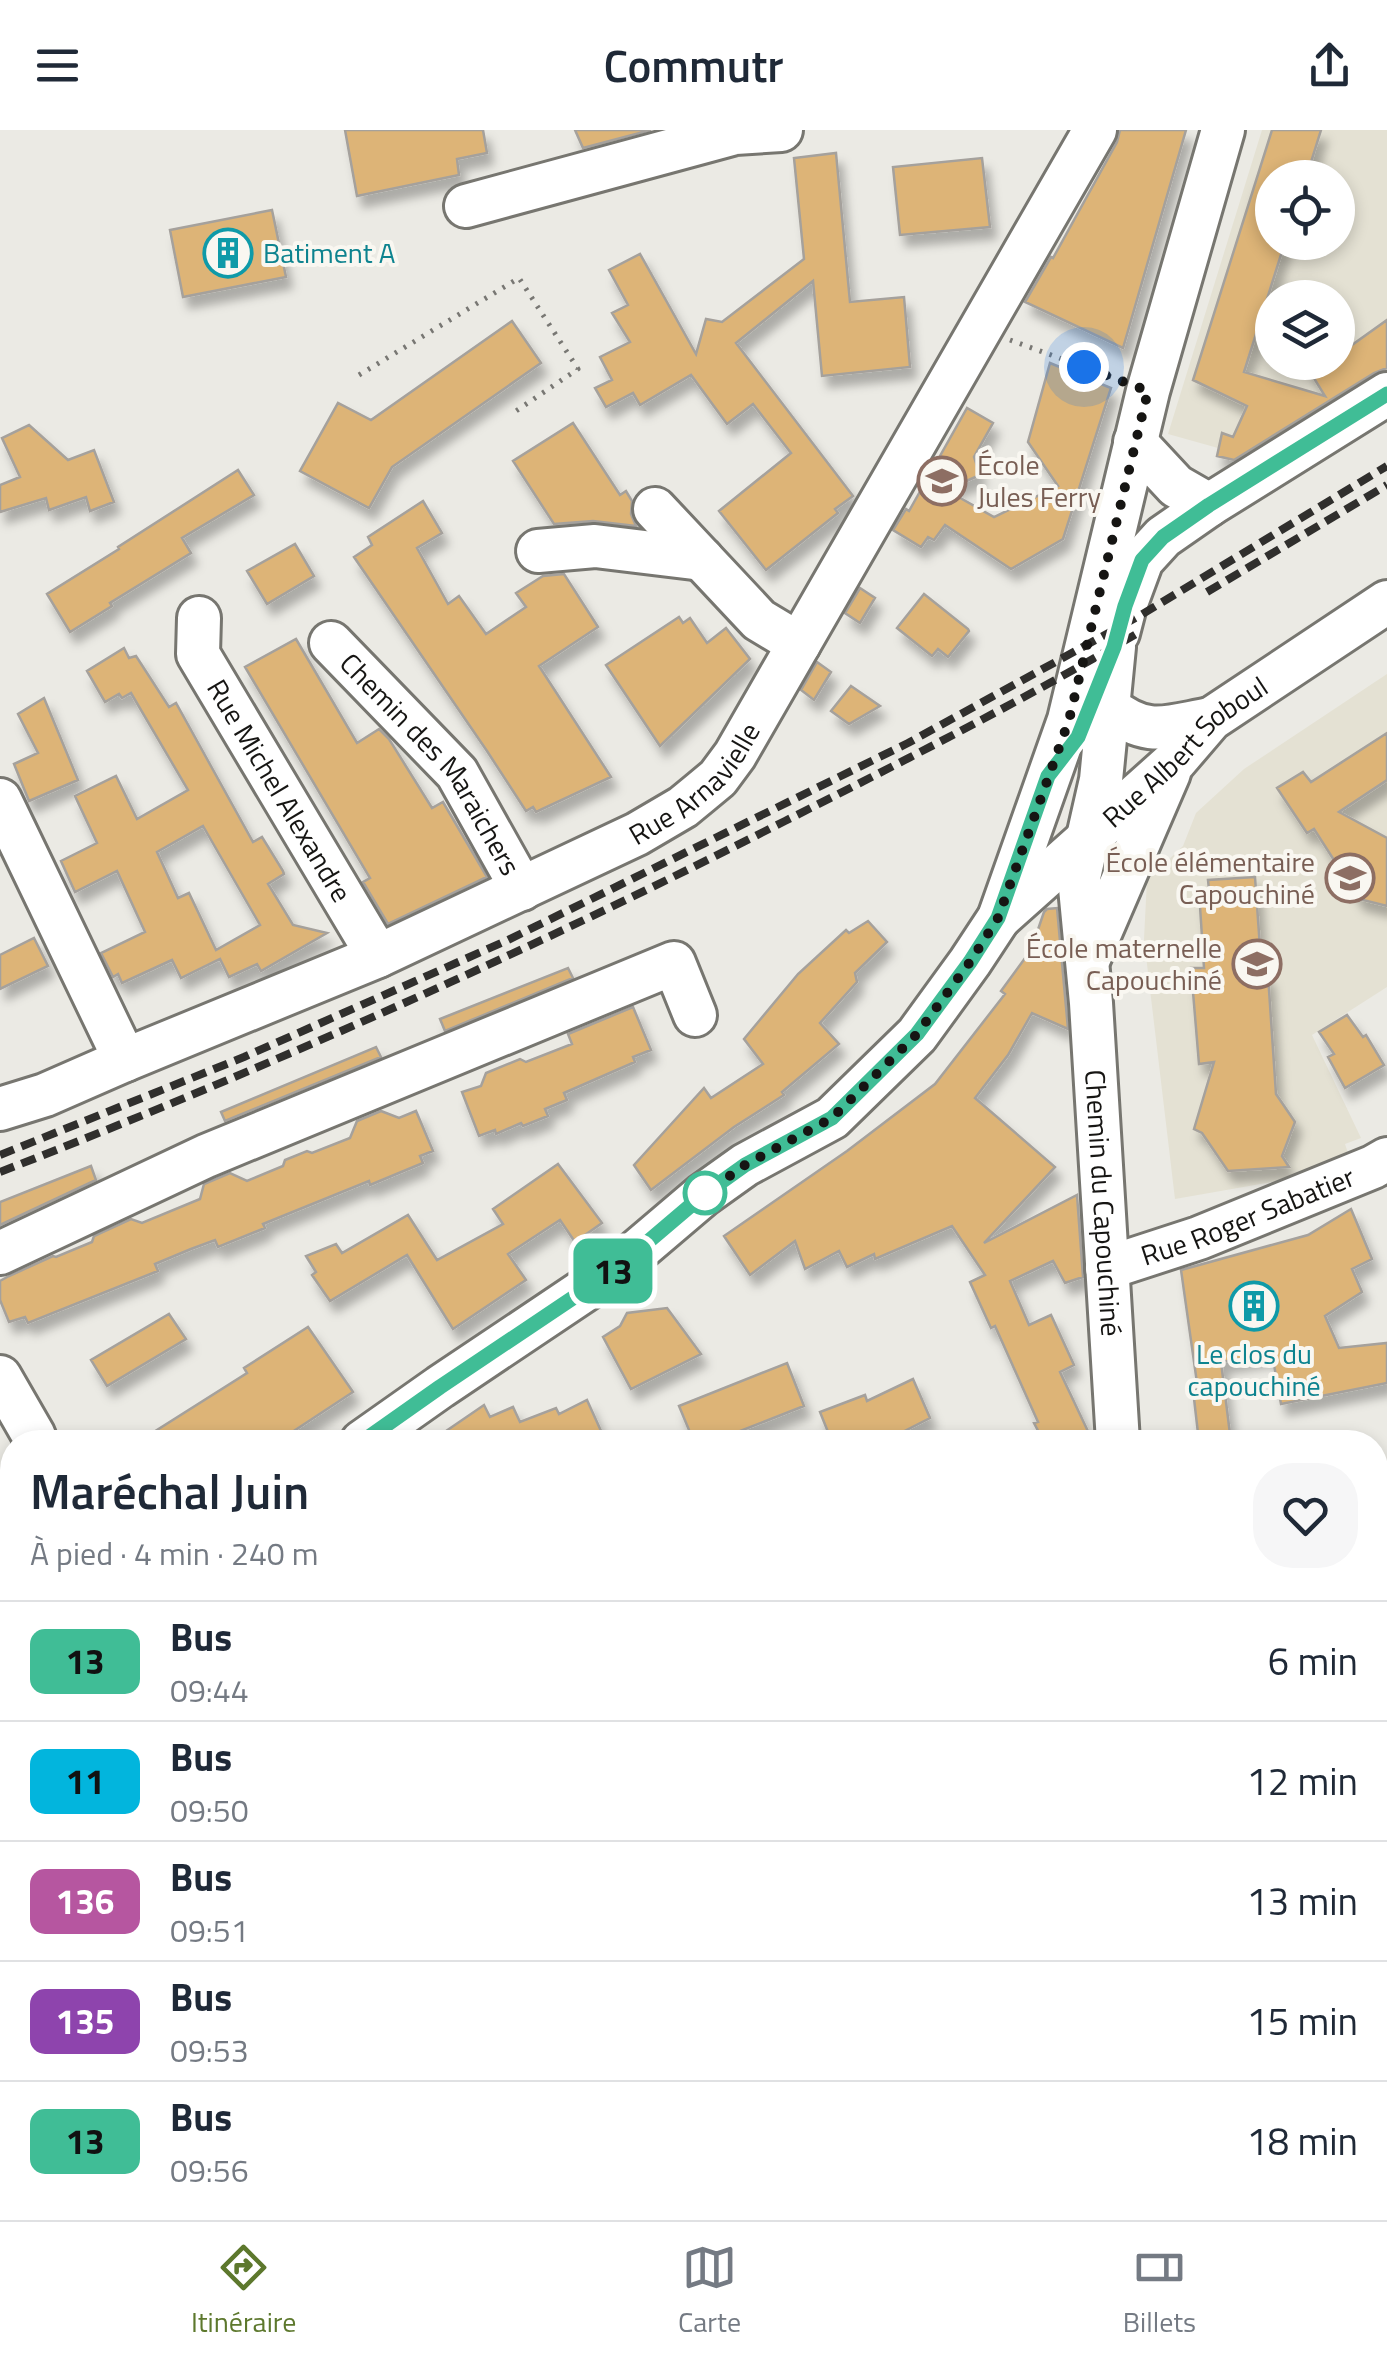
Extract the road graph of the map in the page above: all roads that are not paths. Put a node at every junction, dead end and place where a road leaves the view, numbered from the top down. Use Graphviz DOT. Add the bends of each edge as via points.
graph roads {
  1 [pos="781,130"];
  2 [pos="1096,130"];
  3 [pos="1223,130"];
  4 [pos="735,132"];
  5 [pos="466,206"];
  6 [pos="1387,394"];
  7 [pos="1135,442"];
  8 [pos="1209,505"];
  9 [pos="655,509"];
  10 [pos="538,550"];
  11 [pos="702,559"];
  12 [pos="1387,602"];
  13 [pos="199,618"];
  14 [pos="332,644"];
  15 [pos="799,644"];
  16 [pos="1114,647"];
  17 [pos="1108,706"];
  18 [pos="1211,719"];
  19 [pos="1175,760"];
  20 [pos="1048,776"];
  21 [pos="0,800"];
  22 [pos="1098,820"];
  23 [pos="522,889"];
  24 [pos="998,918"];
  25 [pos="378,956"];
  26 [pos="1088,961"];
  27 [pos="694,1015"];
  28 [pos="125,1060"];
  29 [pos="0,1109"];
  30 [pos="1387,1160"];
  31 [pos="0,1253"];
  32 [pos="1107,1268"];
  33 [pos="0,1377"];
  34 [pos="411,1428"];
  35 [pos="31,1430"];
  36 [pos="1117,1430"];
  1 -- 4 [label="street"];
  2 -- 15 [label="street, Rue Arnavielle"];
  3 -- 7 [label="street"];
  4 -- 5 [label="street"];
  6 -- 8 [label="street"];
  7 -- 8 [label="street" via="1176,486"];
  7 -- 20 [label="street" via="1069,720"];
  8 -- 16 [label="street" via="1142,560"];
  9 -- 11 [label="street"];
  10 -- 11 [label="street" via="595,546"];
  11 -- 15 [label="street" via="759,620"];
  12 -- 18 [label="street, Rue Albert Soboul"];
  13 -- 25 [label="street, Rue Michel Alexandre" via="198,654"];
  14 -- 23 [label="street, Chemin des Maraichers" via="457,773"];
  15 -- 23 [label="street, Rue Arnavielle" via="718,778 636,834"];
  16 -- 17 [label="street, Chemin du Capouchiné"];
  16 -- 20 [label="street" via="1078,737"];
  17 -- 18 [label="street" via="1140,727"];
  17 -- 22 [label="street, Chemin du Capouchiné"];
  18 -- 19 [label="street, Rue Albert Soboul"];
  19 -- 22 [label="street, Rue Albert Soboul"];
  19 -- 26 [label="street"];
  20 -- 22 [label="street"];
  20 -- 24 [label="street"];
  21 -- 28 [label="street"];
  22 -- 24 [label="street, Rue Albert Soboul"];
  22 -- 26 [label="street, Chemin du Capouchiné" via="1079,877"];
  23 -- 25 [label="street, Rue Arnavielle"];
  24 -- 34 [label="street" via="917,1034 832,1118 703,1195"];
  25 -- 28 [label="street, Rue Arnavielle"];
  26 -- 32 [label="street, Chemin du Capouchiné"];
  27 -- 31 [label="street" via="674,964 206,1156"];
  28 -- 29 [label="street, Rue Arnavielle"];
  30 -- 32 [label="street, Rue Roger Sabatier" via="1199,1238"];
  32 -- 36 [label="street, Chemin du Capouchiné"];
  33 -- 35 [label="street"];
}
